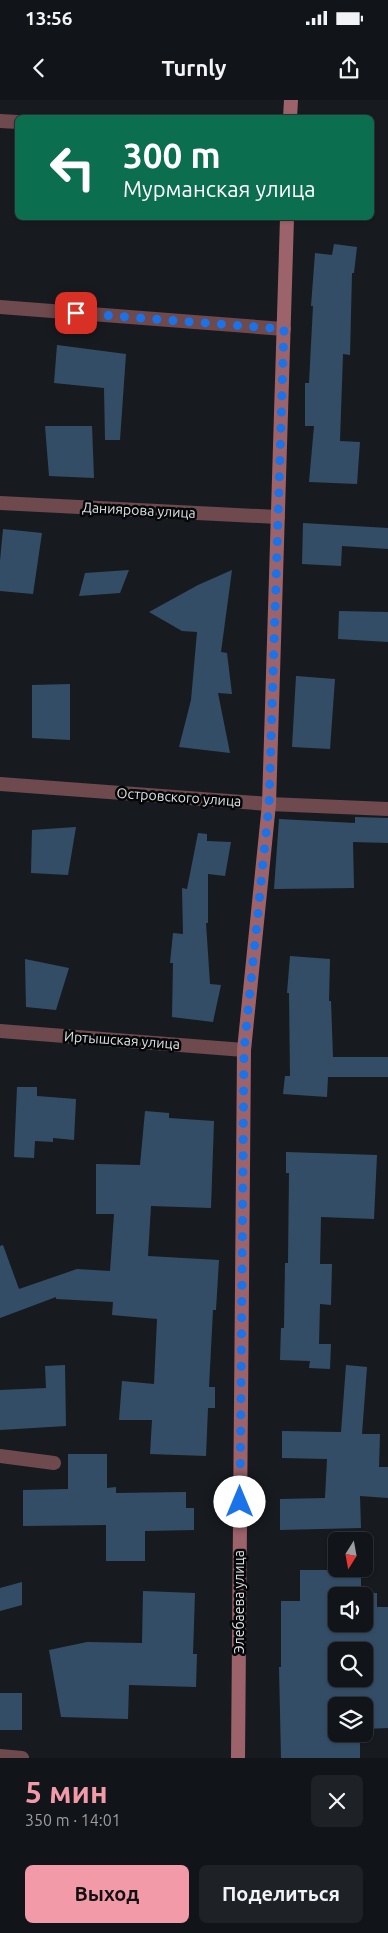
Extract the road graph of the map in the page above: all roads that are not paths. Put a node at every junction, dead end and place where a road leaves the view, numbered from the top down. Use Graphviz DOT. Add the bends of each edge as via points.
graph roads {
  1 [pos="291,100"];
  2 [pos="290,115"];
  3 [pos="0,120"];
  4 [pos="15,122"];
  5 [pos="287,220"];
  6 [pos="0,307"];
  7 [pos="284,329"];
  8 [pos="0,502"];
  9 [pos="278,517"];
  10 [pos="0,784"];
  11 [pos="269,804"];
  12 [pos="388,809"];
  13 [pos="0,1031"];
  14 [pos="244,1050"];
  15 [pos="0,1456"];
  16 [pos="54,1463"];
  17 [pos="0,1756"];
  18 [pos="22,1758"];
  19 [pos="238,1758"];
  1 -- 2 [label="main road"];
  3 -- 4 [label="street"];
  5 -- 7 [label="main road, Элебаева улица"];
  6 -- 7 [label="street"];
  7 -- 9 [label="main road, Элебаева улица"];
  8 -- 9 [label="street, Даниярова улица"];
  9 -- 11 [label="main road, Элебаева улица"];
  10 -- 11 [label="street, Островского улица"];
  11 -- 12 [label="street, Островского улица"];
  11 -- 14 [label="main road, Элебаева улица"];
  13 -- 14 [label="street, Иртышская улица"];
  14 -- 19 [label="main road, Элебаева улица"];
  15 -- 16 [label="street"];
  17 -- 18 [label="street"];
}
